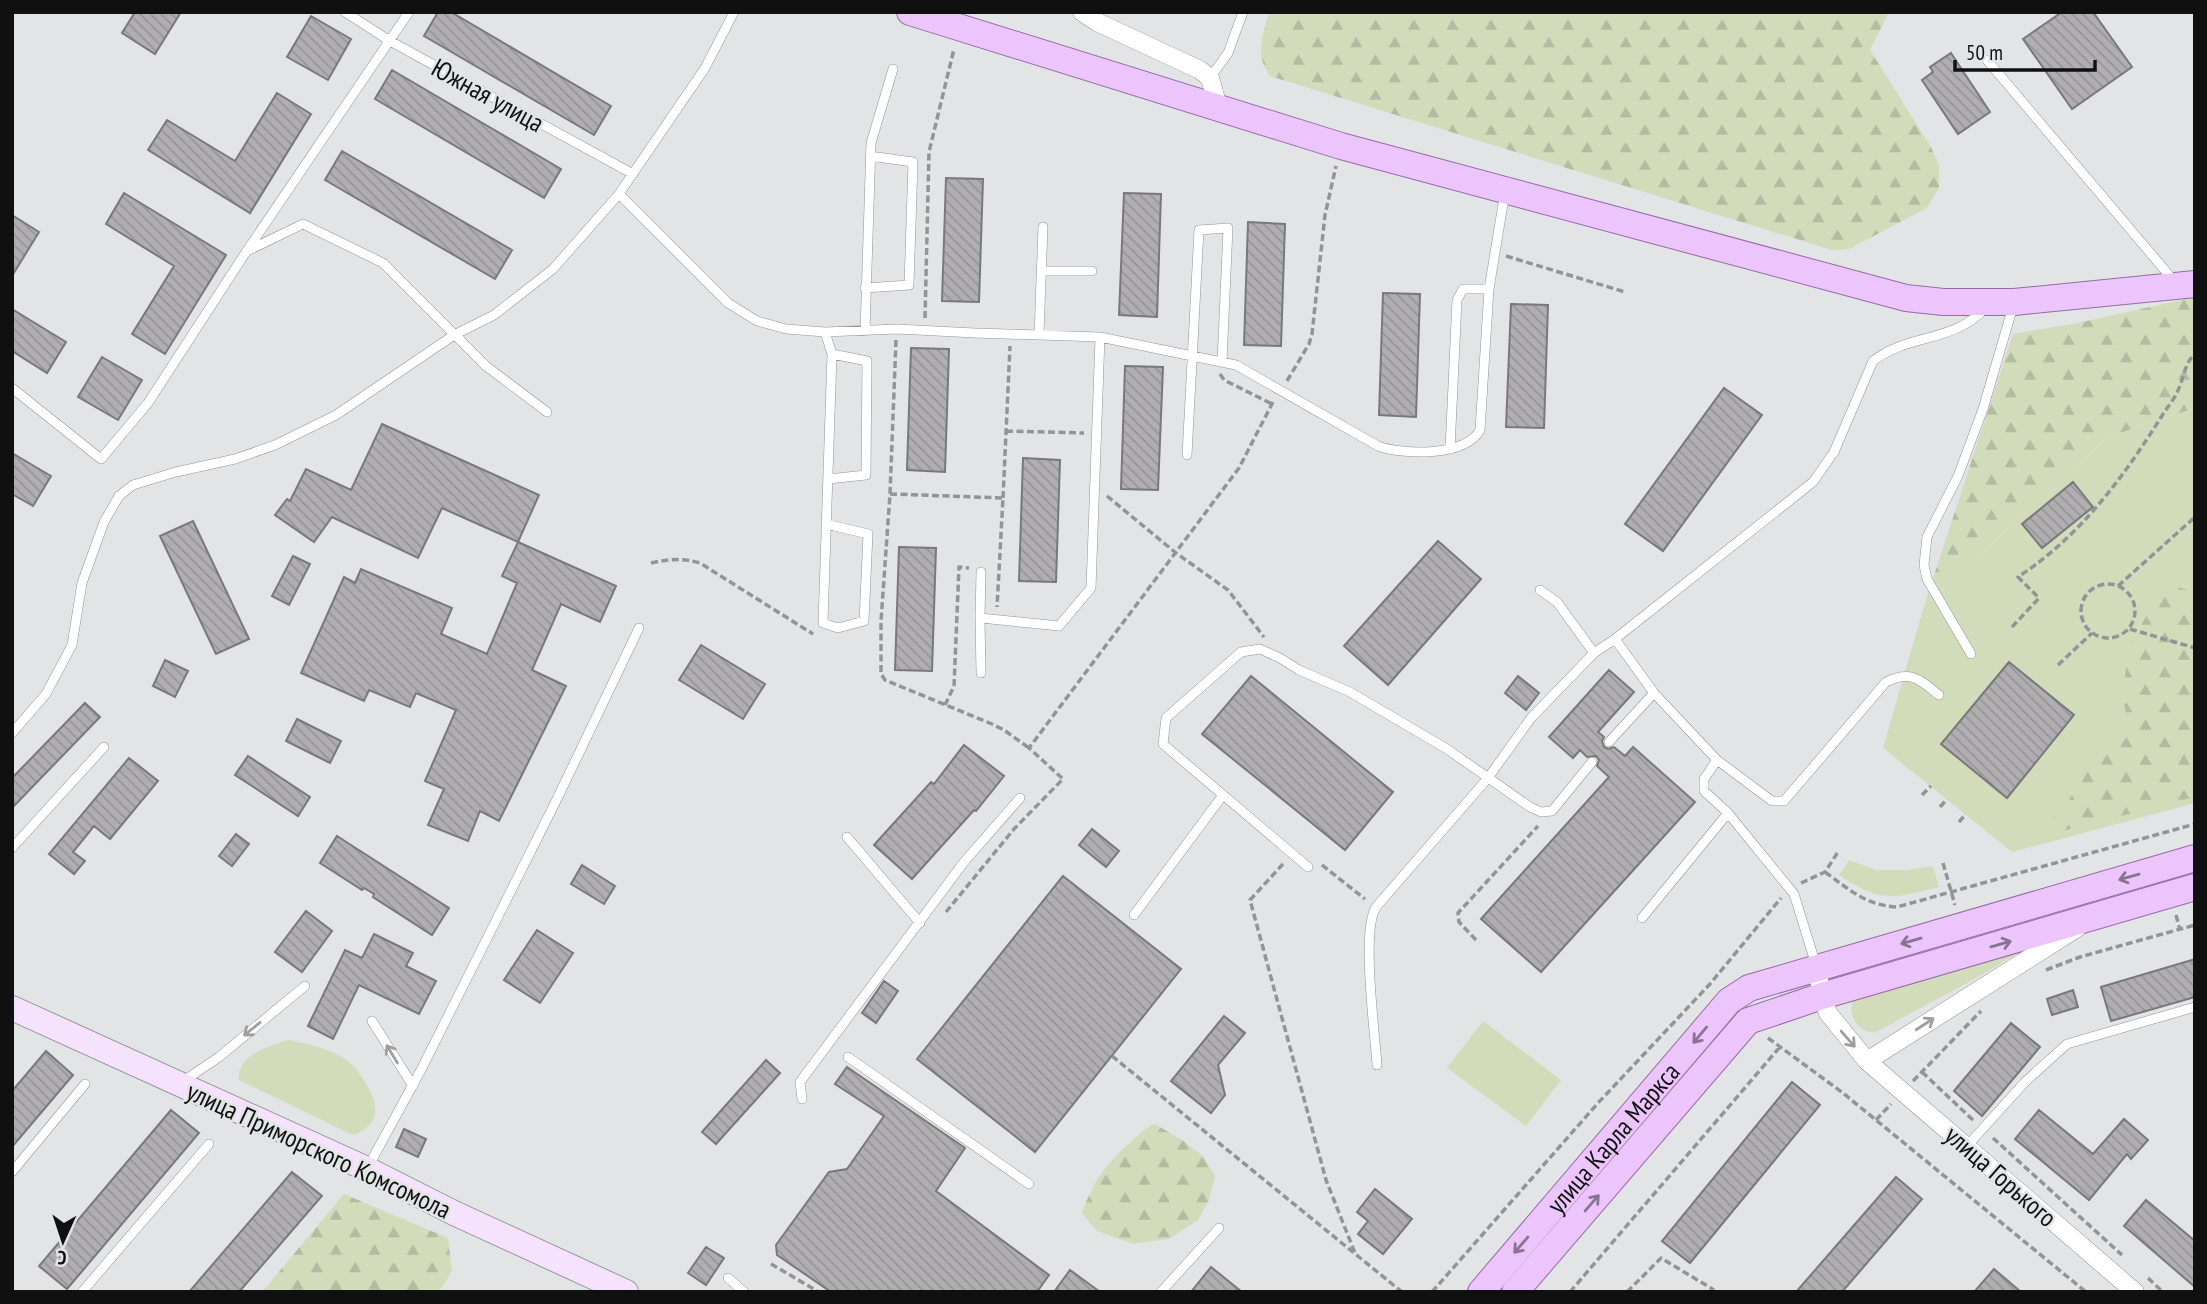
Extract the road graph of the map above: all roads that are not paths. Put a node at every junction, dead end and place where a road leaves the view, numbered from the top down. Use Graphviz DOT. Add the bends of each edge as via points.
graph roads {
  1 [pos="345,12"];
  2 [pos="409,12"];
  3 [pos="734,12"];
  4 [pos="910,12"];
  5 [pos="1082,12"];
  6 [pos="1243,12"];
  7 [pos="390,41"];
  8 [pos="1987,60"];
  9 [pos="892,69"];
  10 [pos="1210,78"];
  11 [pos="1218,107"];
  12 [pos="870,156"];
  13 [pos="633,174"];
  14 [pos="1505,189"];
  15 [pos="619,194"];
  16 [pos="1043,227"];
  17 [pos="246,252"];
  18 [pos="1041,271"];
  19 [pos="1092,271"];
  20 [pos="2186,285"];
  21 [pos="865,288"];
  22 [pos="1489,289"];
  23 [pos="2002,302"];
  24 [pos="865,331"];
  25 [pos="825,332"];
  26 [pos="454,335"];
  27 [pos="1039,335"];
  28 [pos="1100,337"];
  29 [pos="832,354"];
  30 [pos="1192,356"];
  31 [pos="1222,362"];
  32 [pos="12,388"];
  33 [pos="547,412"];
  34 [pos="1450,449"];
  35 [pos="1187,455"];
  36 [pos="828,479"];
  37 [pos="826,524"];
  38 [pos="977,570"];
  39 [pos="1540,590"];
  40 [pos="980,618"];
  41 [pos="639,628"];
  42 [pos="1615,639"];
  43 [pos="1594,653"];
  44 [pos="1971,654"];
  45 [pos="981,673"];
  46 [pos="1654,693"];
  47 [pos="1939,695"];
  48 [pos="12,733"];
  49 [pos="1609,742"];
  50 [pos="104,747"];
  51 [pos="1717,760"];
  52 [pos="1592,762"];
  53 [pos="1488,778"];
  54 [pos="1223,795"];
  55 [pos="1020,798"];
  56 [pos="1728,813"];
  57 [pos="847,837"];
  58 [pos="12,848"];
  59 [pos="2195,858"];
  60 [pos="1308,867"];
  61 [pos="2195,887"];
  62 [pos="1134,915"];
  63 [pos="2100,915"];
  64 [pos="1642,918"];
  65 [pos="920,923"];
  66 [pos="1817,969"];
  67 [pos="305,986"];
  68 [pos="1822,996"];
  69 [pos="2195,1007"];
  70 [pos="12,1008"];
  71 [pos="372,1021"];
  72 [pos="848,1058"];
  73 [pos="1867,1061"];
  74 [pos="1377,1065"];
  75 [pos="85,1084"];
  76 [pos="180,1084"];
  77 [pos="413,1086"];
  78 [pos="802,1099"];
  79 [pos="209,1144"];
  80 [pos="1967,1146"];
  81 [pos="367,1169"];
  82 [pos="12,1172"];
  83 [pos="1029,1184"];
  84 [pos="1219,1228"];
  85 [pos="727,1278"];
  86 [pos="82,1292"];
  87 [pos="626,1292"];
  88 [pos="744,1292"];
  89 [pos="1161,1292"];
  90 [pos="1481,1292"];
  91 [pos="1515,1292"];
  92 [pos="2135,1292"];
  1 -- 7 [label="lane, Южная улица"];
  2 -- 7 [label="lane"];
  3 -- 13 [label="lane" via="705,68"];
  4 -- 11 [label="main road"];
  5 -- 10 [label="street"];
  6 -- 10 [label="lane" via="1228,52"];
  7 -- 13 [label="lane, Южная улица"];
  7 -- 17 [label="lane"];
  8 -- 20 [label="lane"];
  9 -- 12 [label="lane"];
  10 -- 11 [label="street"];
  11 -- 14 [label="main road" via="1341,146"];
  12 -- 21 [label="lane"];
  12 -- 21 [label="lane" via="913,162 909,285"];
  13 -- 15 [label="lane"];
  14 -- 22 [label="lane"];
  14 -- 23 [label="main road" via="1906,298"];
  15 -- 25 [label="lane" via="728,303 776,326"];
  15 -- 26 [label="lane" via="553,270 494,315"];
  16 -- 18 [label="lane"];
  17 -- 26 [label="lane" via="303,224 383,263"];
  17 -- 32 [label="lane" via="148,403 102,459"];
  18 -- 19 [label="lane"];
  18 -- 27 [label="lane"];
  20 -- 23 [label="main road"];
  21 -- 24 [label="lane"];
  22 -- 34 [label="lane" via="1480,430 1475,438"];
  22 -- 34 [label="lane" via="1463,289 1457,300"];
  23 -- 42 [label="lane" via="1962,327 1884,352 1873,361 1834,452 1813,482"];
  23 -- 44 [label="lane" via="1983,409 1958,476 1927,537 1924,565 1927,579"];
  24 -- 25 [label="lane"];
  24 -- 27 [label="lane"];
  25 -- 29 [label="lane"];
  26 -- 33 [label="lane"];
  26 -- 48 [label="lane" via="336,415 275,446 133,485 119,496 104,522 82,583 72,645 46,694"];
  27 -- 28 [label="lane"];
  28 -- 30 [label="lane"];
  28 -- 40 [label="lane" via="1091,589 1059,626"];
  29 -- 36 [label="lane"];
  29 -- 36 [label="lane" via="867,361 866,475"];
  30 -- 31 [label="lane"];
  30 -- 31 [label="lane" via="1199,230 1228,228"];
  30 -- 35 [label="lane"];
  31 -- 34 [label="lane" via="1282,389 1378,446 1408,453"];
  36 -- 37 [label="lane"];
  37 -- 37 [label="lane" via="867,534 864,621 838,628 823,623"];
  38 -- 40 [label="lane"];
  39 -- 43 [label="lane" via="1557,602"];
  40 -- 45 [label="lane"];
  41 -- 77 [label="lane"];
  42 -- 43 [label="lane"];
  42 -- 46 [label="lane"];
  43 -- 53 [label="lane" via="1531,718"];
  46 -- 49 [label="lane"];
  46 -- 51 [label="lane"];
  47 -- 51 [label="lane" via="1908,676 1886,682 1784,801 1772,801"];
  50 -- 58 [label="lane"];
  51 -- 56 [label="lane" via="1704,779 1704,791"];
  52 -- 53 [label="lane" via="1552,811 1530,807"];
  53 -- 54 [label="lane" via="1350,692 1260,649 1241,652 1166,718 1163,744"];
  53 -- 74 [label="lane" via="1371,915 1368,941"];
  54 -- 60 [label="lane"];
  54 -- 62 [label="lane"];
  55 -- 65 [label="lane" via="964,862"];
  56 -- 64 [label="lane"];
  56 -- 66 [label="lane" via="1794,894"];
  57 -- 65 [label="lane"];
  59 -- 66 [label="main road, one-way"];
  61 -- 63 [label="main road"];
  68 -- 63 [label="main road, one-way"];
  73 -- 63 [label="street, one-way"];
  65 -- 78 [label="lane" via="800,1082"];
  66 -- 68 [label="street, улица Горького"];
  66 -- 90 [label="main road, улица Карла Маркса, one-way" via="1749,988 1729,1001"];
  67 -- 76 [label="lane, one-way"];
  68 -- 73 [label="street, улица Горького, one-way" via="1828,1013"];
  91 -- 68 [label="main road, улица Карла Маркса, one-way" via="1748,1021"];
  69 -- 80 [label="lane" via="2067,1044"];
  70 -- 76 [label="street, улица Приморского Комсомола"];
  77 -- 71 [label="lane, one-way"];
  72 -- 83 [label="lane"];
  73 -- 80 [label="street, улица Горького"];
  75 -- 82 [label="lane"];
  76 -- 81 [label="street, улица Приморского Комсомола"];
  77 -- 81 [label="lane"];
  79 -- 86 [label="lane"];
  80 -- 92 [label="street, улица Горького"];
  81 -- 87 [label="street, улица Приморского Комсомола"];
  84 -- 89 [label="lane"];
  85 -- 88 [label="lane"];
}
